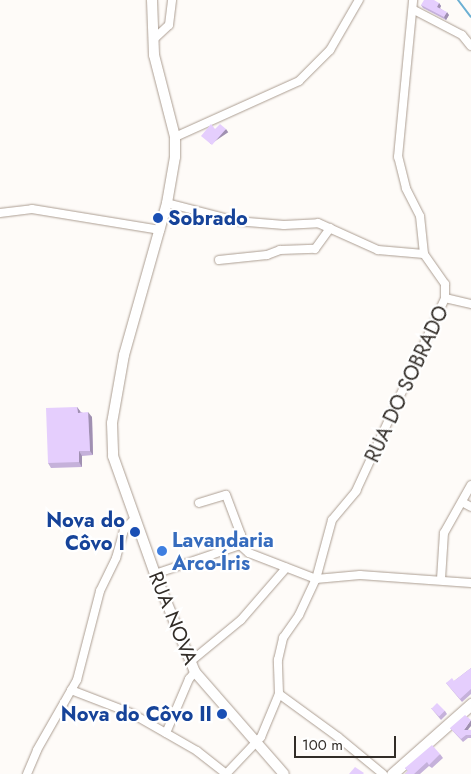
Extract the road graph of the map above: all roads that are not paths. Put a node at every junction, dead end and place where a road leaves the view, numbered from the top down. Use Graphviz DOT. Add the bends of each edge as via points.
graph roads {
  1 [pos="152,0"];
  2 [pos="172,0"];
  3 [pos="360,0"];
  4 [pos="413,0"];
  5 [pos="414,10"];
  6 [pos="155,38"];
  7 [pos="471,46"];
  8 [pos="175,137"];
  9 [pos="167,203"];
  10 [pos="0,213"];
  11 [pos="330,228"];
  12 [pos="160,230"];
  13 [pos="424,254"];
  14 [pos="219,260"];
  15 [pos="445,298"];
  16 [pos="471,304"];
  17 [pos="471,485"];
  18 [pos="462,502"];
  19 [pos="199,503"];
  20 [pos="471,507"];
  21 [pos="135,518"];
  22 [pos="240,545"];
  23 [pos="286,568"];
  24 [pos="155,574"];
  25 [pos="316,579"];
  26 [pos="441,579"];
  27 [pos="471,583"];
  28 [pos="190,662"];
  29 [pos="195,672"];
  30 [pos="71,690"];
  31 [pos="279,694"];
  32 [pos="471,704"];
  33 [pos="166,733"];
  34 [pos="256,743"];
  35 [pos="27,774"];
  36 [pos="226,774"];
  37 [pos="284,774"];
  38 [pos="383,774"];
  39 [pos="392,774"];
  1 -- 6 [label="street"];
  2 -- 6 [label="street" via="169,25"];
  3 -- 8 [label="street" via="330,50 299,81"];
  4 -- 5 [label="street"];
  5 -- 7 [label="street" via="462,35"];
  5 -- 13 [label="street" via="398,127 398,157 406,188 420,216"];
  6 -- 8 [label="street" via="154,55"];
  8 -- 9 [label="street, RUA NOVA"];
  9 -- 11 [label="street" via="236,221 284,225 304,222"];
  9 -- 12 [label="street, RUA NOVA"];
  10 -- 12 [label="street" via="32,209"];
  11 -- 13 [label="street" via="378,250"];
  11 -- 14 [label="street" via="315,249 280,250 267,255"];
  12 -- 21 [label="street, RUA NOVA" via="124,355 112,424 113,456"];
  13 -- 15 [label="street" via="445,284"];
  15 -- 16 [label="street, RUA DO SOBRADO"];
  15 -- 25 [label="street, RUA DO SOBRADO" via="356,491 329,526"];
  17 -- 18 [label="street"];
  18 -- 20 [label="street"];
  18 -- 26 [label="street" via="444,533"];
  19 -- 22 [label="street" via="226,495 241,535"];
  21 -- 24 [label="street, RUA NOVA"];
  21 -- 30 [label="street" via="124,530 116,558 100,591 86,654"];
  22 -- 23 [label="street" via="249,553"];
  22 -- 24 [label="street"];
  23 -- 25 [label="street"];
  23 -- 28 [label="street" via="241,620"];
  24 -- 28 [label="street, RUA NOVA"];
  25 -- 26 [label="street" via="360,575"];
  25 -- 31 [label="street, RUA DO SOBRADO" via="279,648"];
  26 -- 27 [label="street"];
  28 -- 29 [label="street, RUA NOVA"];
  29 -- 33 [label="street"];
  29 -- 34 [label="street, RUA NOVA"];
  30 -- 33 [label="street" via="131,713"];
  30 -- 35 [label="street"];
  31 -- 34 [label="street"];
  31 -- 38 [label="street"];
  32 -- 39 [label="main road"];
  33 -- 36 [label="street"];
  34 -- 36 [label="street"];
  34 -- 37 [label="street, RUA NOVA"];
}
